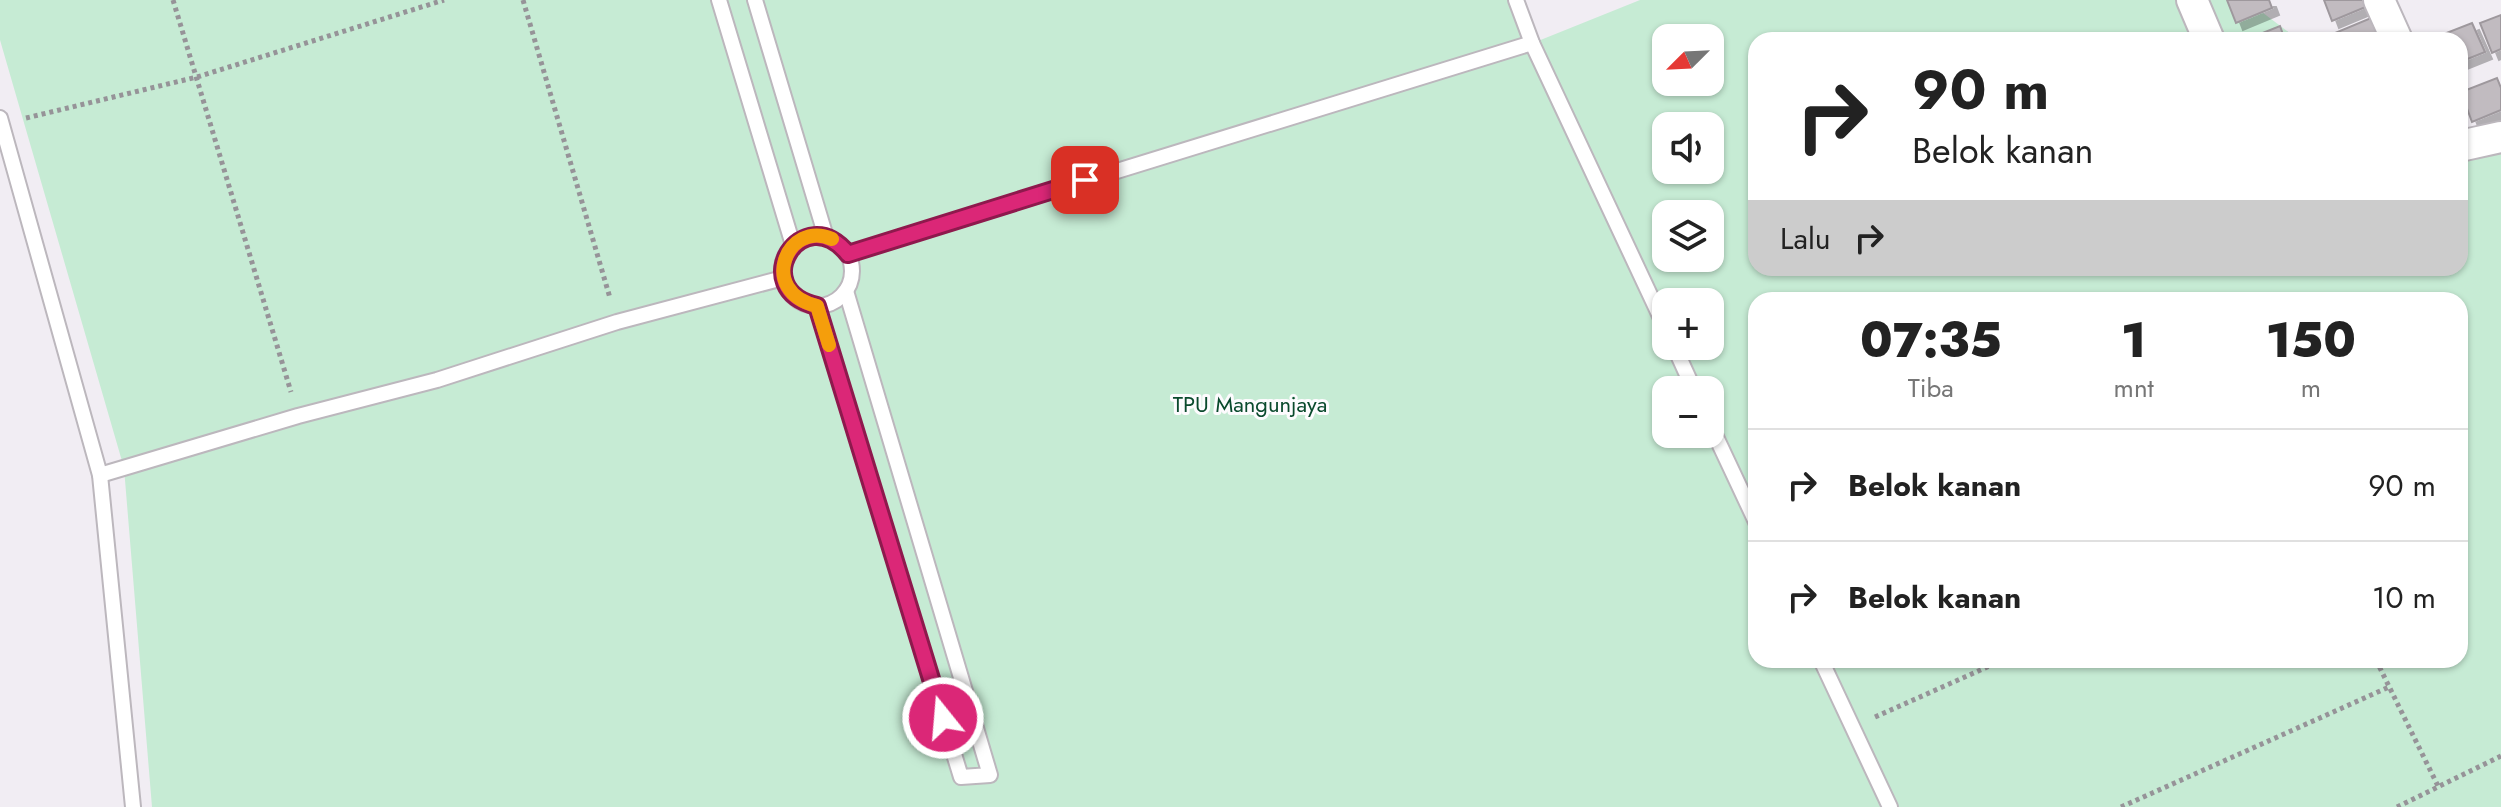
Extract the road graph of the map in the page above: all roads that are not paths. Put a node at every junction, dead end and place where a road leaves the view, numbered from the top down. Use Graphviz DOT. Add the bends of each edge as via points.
graph roads {
  1 [pos="719,0"];
  2 [pos="755,0"];
  3 [pos="1516,0"];
  4 [pos="2192,0"];
  5 [pos="2385,2"];
  6 [pos="2206,32"];
  7 [pos="2394,32"];
  8 [pos="1532,43"];
  9 [pos="1,120"];
  10 [pos="2501,137"];
  11 [pos="2468,144"];
  12 [pos="826,237"];
  13 [pos="793,245"];
  14 [pos="848,254"];
  15 [pos="783,278"];
  16 [pos="846,291"];
  17 [pos="1652,299"];
  18 [pos="817,306"];
  19 [pos="1721,448"];
  20 [pos="100,475"];
  21 [pos="1748,505"];
  22 [pos="1825,668"];
  23 [pos="133,807"];
  24 [pos="1890,807"];
  1 -- 13 [label="lane"];
  2 -- 12 [label="lane"];
  3 -- 8 [label="lane"];
  4 -- 6 [label="street"];
  5 -- 7 [label="street"];
  8 -- 14 [label="lane"];
  8 -- 17 [label="lane"];
  9 -- 20 [label="lane"];
  10 -- 11 [label="street"];
  12 -- 13 [label="lane" via="808,237"];
  12 -- 14 [label="lane"];
  13 -- 15 [label="lane"];
  14 -- 16 [label="lane" via="852,273"];
  15 -- 18 [label="lane" via="801,302"];
  15 -- 20 [label="lane"];
  16 -- 18 [label="lane"];
  16 -- 18 [label="lane" via="990,775 961,777"];
  19 -- 21 [label="lane"];
  20 -- 23 [label="lane"];
  22 -- 24 [label="lane"];
}
